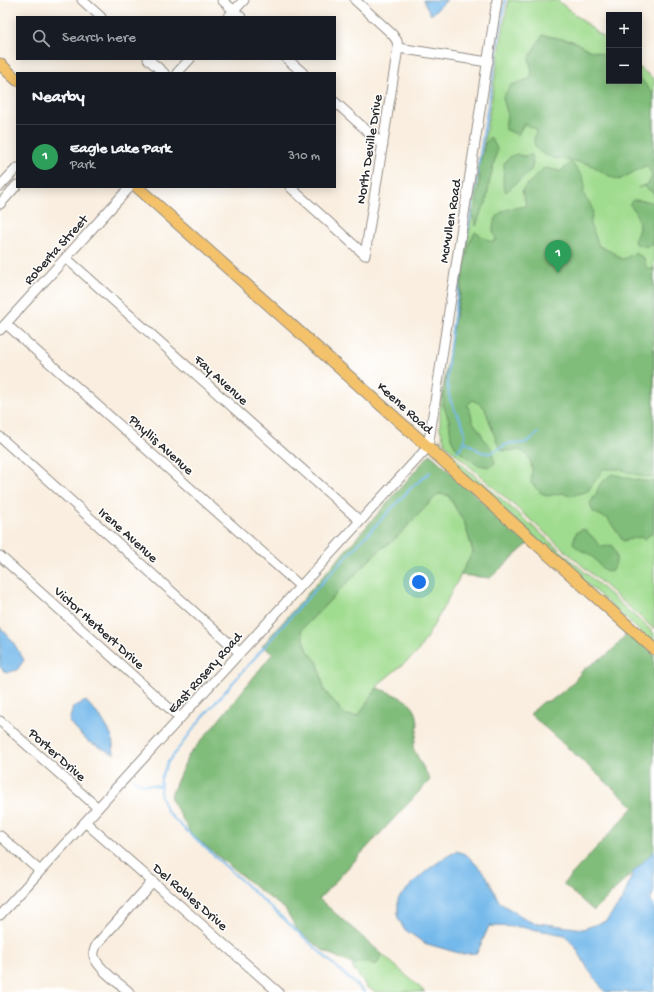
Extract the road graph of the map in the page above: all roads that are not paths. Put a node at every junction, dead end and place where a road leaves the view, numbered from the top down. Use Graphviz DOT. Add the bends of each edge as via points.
graph roads {
  1 [pos="82,0"];
  2 [pos="222,0"];
  3 [pos="244,0"];
  4 [pos="355,0"];
  5 [pos="497,0"];
  6 [pos="234,15"];
  7 [pos="100,16"];
  8 [pos="398,48"];
  9 [pos="149,60"];
  10 [pos="189,60"];
  11 [pos="288,60"];
  12 [pos="488,62"];
  13 [pos="0,64"];
  14 [pos="163,72"];
  15 [pos="178,72"];
  16 [pos="302,72"];
  17 [pos="16,79"];
  18 [pos="336,103"];
  19 [pos="383,145"];
  20 [pos="16,169"];
  21 [pos="0,186"];
  22 [pos="16,186"];
  23 [pos="129,188"];
  24 [pos="138,188"];
  25 [pos="291,188"];
  26 [pos="1,201"];
  27 [pos="66,258"];
  28 [pos="3,327"];
  29 [pos="0,437"];
  30 [pos="428,447"];
  31 [pos="360,521"];
  32 [pos="0,556"];
  33 [pos="300,586"];
  34 [pos="654,649"];
  35 [pos="240,653"];
  36 [pos="180,718"];
  37 [pos="0,721"];
  38 [pos="98,808"];
  39 [pos="86,822"];
  40 [pos="0,836"];
  41 [pos="40,872"];
  42 [pos="153,881"];
  43 [pos="0,915"];
  44 [pos="129,992"];
  45 [pos="278,992"];
  1 -- 7 [label="street"];
  2 -- 6 [label="street"];
  3 -- 6 [label="street"];
  4 -- 8 [label="street" via="392,34"];
  5 -- 12 [label="street, McMullen Road"];
  8 -- 12 [label="street"];
  8 -- 19 [label="street, North Deville Drive"];
  9 -- 14 [label="street"];
  10 -- 15 [label="street"];
  11 -- 16 [label="street"];
  12 -- 30 [label="street, McMullen Road"];
  13 -- 17 [label="main road"];
  18 -- 19 [label="street"];
  19 -- 25 [label="street, North Deville Drive" via="365,255"];
  20 -- 21 [label="street"];
  22 -- 26 [label="street"];
  23 -- 27 [label="street, Roberta Street"];
  24 -- 30 [label="main road, Keene Road"];
  27 -- 28 [label="street, Roberta Street"];
  27 -- 31 [label="street, Fay Avenue"];
  28 -- 33 [label="street, Phyllis Avenue"];
  29 -- 35 [label="street, Irene Avenue"];
  30 -- 31 [label="street, East Rosery Road"];
  30 -- 34 [label="main road, Keene Road"];
  31 -- 33 [label="street, East Rosery Road"];
  32 -- 36 [label="street, Victor Herbert Drive"];
  33 -- 35 [label="street, East Rosery Road"];
  35 -- 36 [label="street, East Rosery Road"];
  36 -- 38 [label="street, East Rosery Road"];
  37 -- 38 [label="street, Porter Drive"];
  38 -- 39 [label="street, East Rosery Road"];
  39 -- 41 [label="street, East Rosery Road"];
  39 -- 42 [label="street, Del Robles Drive"];
  40 -- 41 [label="street"];
  41 -- 43 [label="street, East Rosery Road"];
  42 -- 44 [label="street" via="97,944 94,953 99,965"];
  42 -- 45 [label="street, Del Robles Drive"];
}
